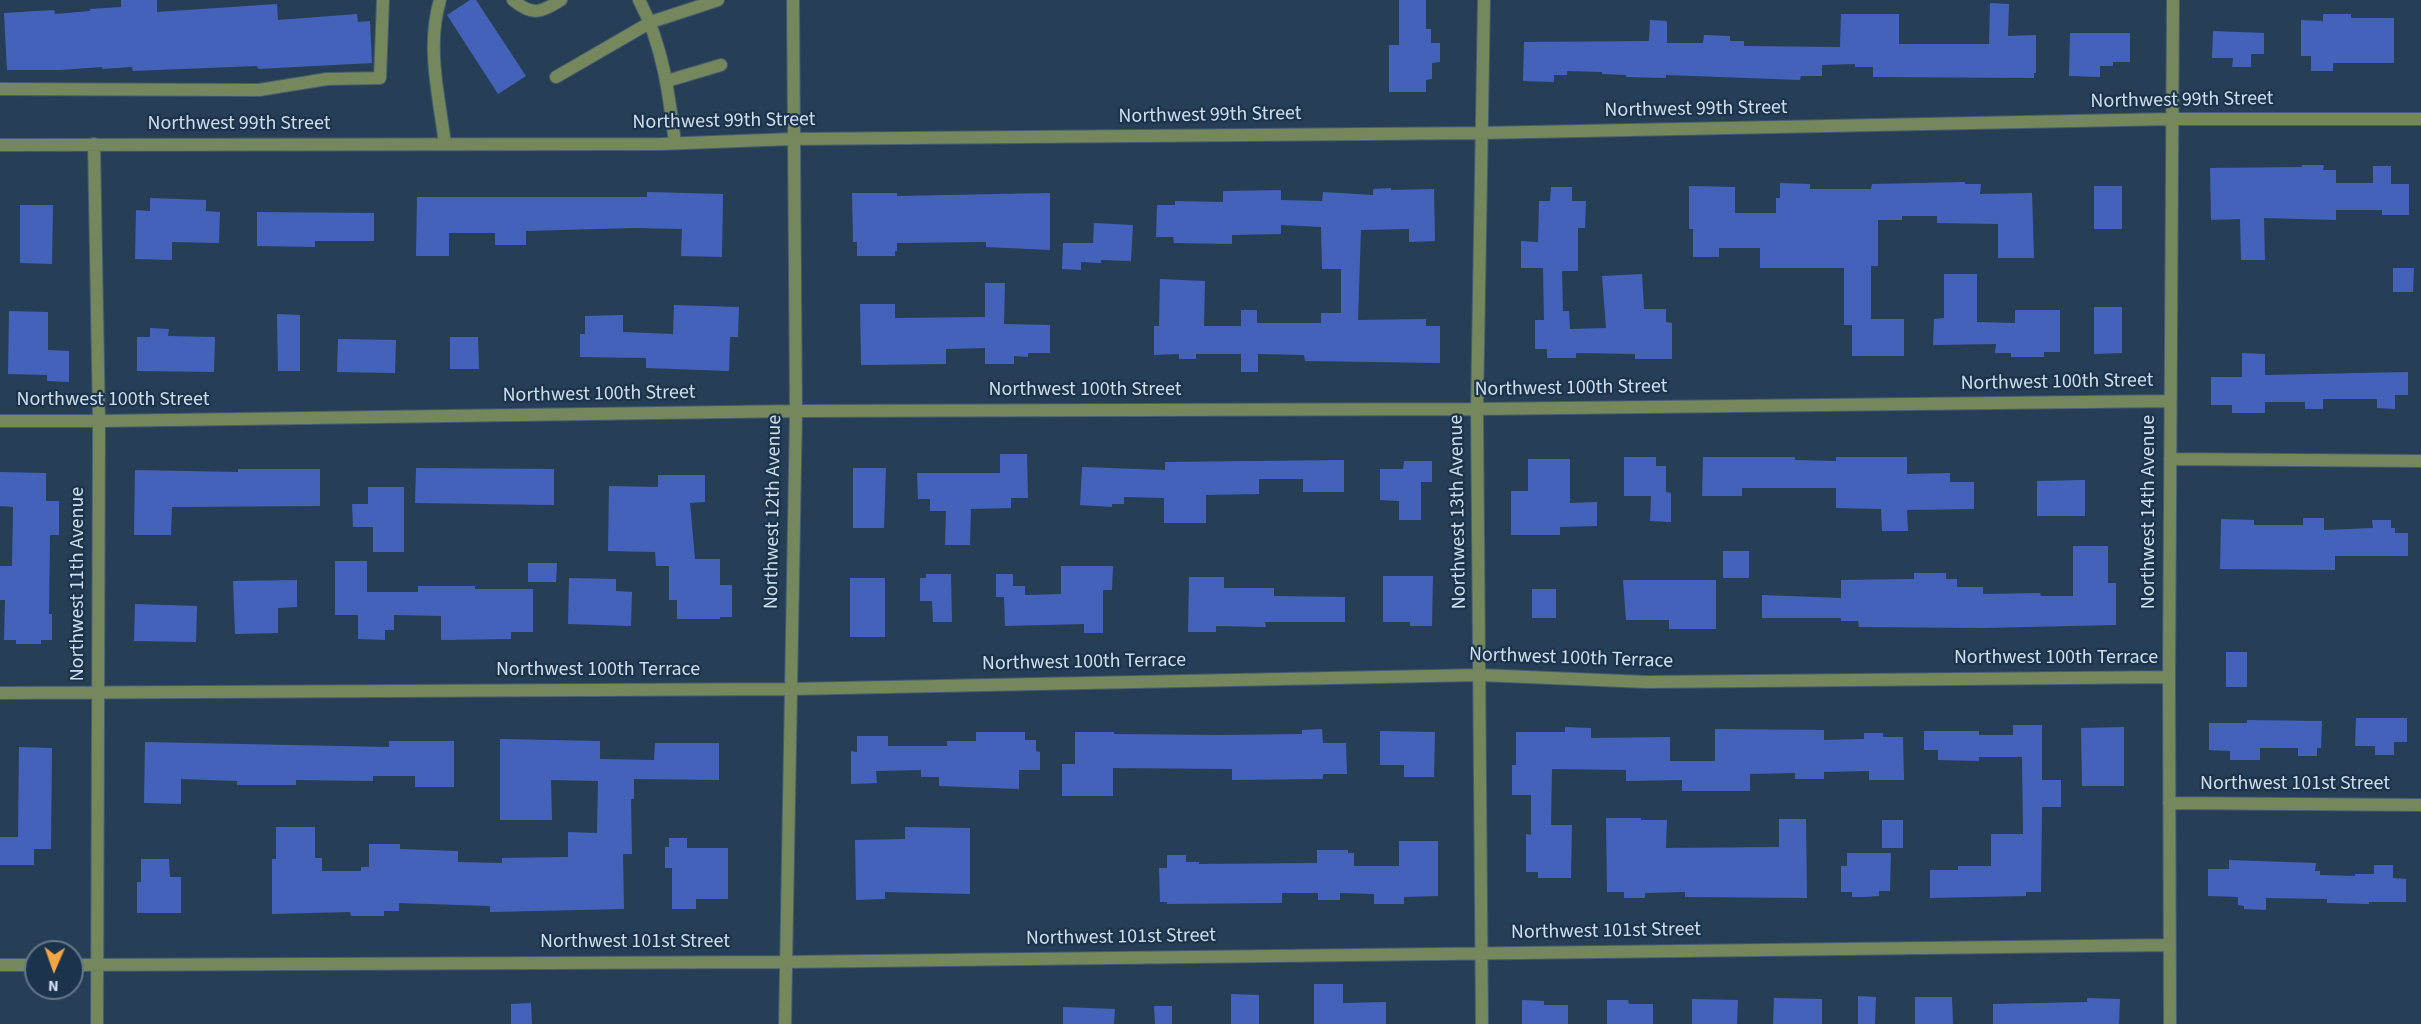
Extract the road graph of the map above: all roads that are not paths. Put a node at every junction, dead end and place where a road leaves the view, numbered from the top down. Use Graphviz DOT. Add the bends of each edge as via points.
graph roads {
  1 [pos="383,0"];
  2 [pos="440,0"];
  3 [pos="513,0"];
  4 [pos="561,0"];
  5 [pos="639,0"];
  6 [pos="718,0"];
  7 [pos="793,0"];
  8 [pos="1484,0"];
  9 [pos="2173,0"];
  10 [pos="651,22"];
  11 [pos="721,65"];
  12 [pos="556,77"];
  13 [pos="667,81"];
  14 [pos="0,89"];
  15 [pos="2172,119"];
  16 [pos="2421,119"];
  17 [pos="1481,134"];
  18 [pos="792,140"];
  19 [pos="675,143"];
  20 [pos="94,144"];
  21 [pos="445,144"];
  22 [pos="0,146"];
  23 [pos="2170,401"];
  24 [pos="1477,410"];
  25 [pos="796,411"];
  26 [pos="0,421"];
  27 [pos="99,422"];
  28 [pos="2170,459"];
  29 [pos="2421,461"];
  30 [pos="1480,675"];
  31 [pos="2169,677"];
  32 [pos="790,689"];
  33 [pos="0,693"];
  34 [pos="99,693"];
  35 [pos="2169,803"];
  36 [pos="2421,806"];
  37 [pos="2169,945"];
  38 [pos="1482,954"];
  39 [pos="785,962"];
  40 [pos="0,965"];
  41 [pos="24,965"];
  42 [pos="84,965"];
  43 [pos="98,965"];
  44 [pos="97,1024"];
  45 [pos="784,1024"];
  46 [pos="1482,1024"];
  47 [pos="2170,1024"];
  1 -- 14 [label="street" via="380,78 327,79 259,90"];
  2 -- 21 [label="street" via="433,45"];
  3 -- 4 [label="street" via="525,10 543,11"];
  5 -- 10 [label="street"];
  6 -- 10 [label="street"];
  7 -- 18 [label="street, Northwest 12th Avenue"];
  8 -- 17 [label="street, Northwest 13th Avenue"];
  9 -- 15 [label="street, Northwest 14th Avenue"];
  10 -- 12 [label="street"];
  10 -- 13 [label="street"];
  11 -- 13 [label="street"];
  13 -- 19 [label="street"];
  15 -- 16 [label="street, Northwest 99th Street"];
  15 -- 17 [label="street, Northwest 99th Street"];
  15 -- 23 [label="street, Northwest 14th Avenue"];
  17 -- 18 [label="street, Northwest 99th Street"];
  17 -- 24 [label="street, Northwest 13th Avenue"];
  18 -- 19 [label="street, Northwest 99th Street"];
  18 -- 25 [label="street, Northwest 12th Avenue"];
  19 -- 21 [label="street, Northwest 99th Street"];
  20 -- 21 [label="street, Northwest 99th Street"];
  20 -- 22 [label="street, Northwest 99th Street"];
  20 -- 27 [label="street, Northwest 11th Avenue"];
  23 -- 24 [label="street, Northwest 100th Street"];
  23 -- 28 [label="street, Northwest 14th Avenue"];
  24 -- 25 [label="street, Northwest 100th Street"];
  24 -- 30 [label="street, Northwest 13th Avenue"];
  25 -- 27 [label="street, Northwest 100th Street"];
  25 -- 32 [label="street, Northwest 12th Avenue"];
  26 -- 27 [label="street, Northwest 100th Street"];
  27 -- 34 [label="street, Northwest 11th Avenue"];
  28 -- 29 [label="street"];
  28 -- 31 [label="street, Northwest 14th Avenue"];
  30 -- 31 [label="street, Northwest 100th Terrace" via="1647,682"];
  30 -- 32 [label="street, Northwest 100th Terrace"];
  30 -- 38 [label="street, Northwest 13th Avenue"];
  31 -- 35 [label="street, Northwest 14th Avenue"];
  32 -- 34 [label="street, Northwest 100th Terrace"];
  32 -- 39 [label="street, Northwest 12th Avenue"];
  33 -- 34 [label="street, Northwest 100th Terrace"];
  34 -- 43 [label="street, Northwest 11th Avenue"];
  35 -- 36 [label="street, Northwest 101st Street"];
  35 -- 37 [label="street, Northwest 14th Avenue"];
  37 -- 38 [label="street, Northwest 101st Street"];
  37 -- 47 [label="street, Northwest 14th Avenue"];
  38 -- 39 [label="street, Northwest 101st Street"];
  38 -- 46 [label="street, Northwest 13th Avenue"];
  39 -- 43 [label="street, Northwest 101st Street"];
  39 -- 45 [label="street, Northwest 12th Avenue"];
  40 -- 41 [label="street"];
  42 -- 43 [label="street, Northwest 101st Street"];
  43 -- 44 [label="street, Northwest 11th Avenue"];
}
